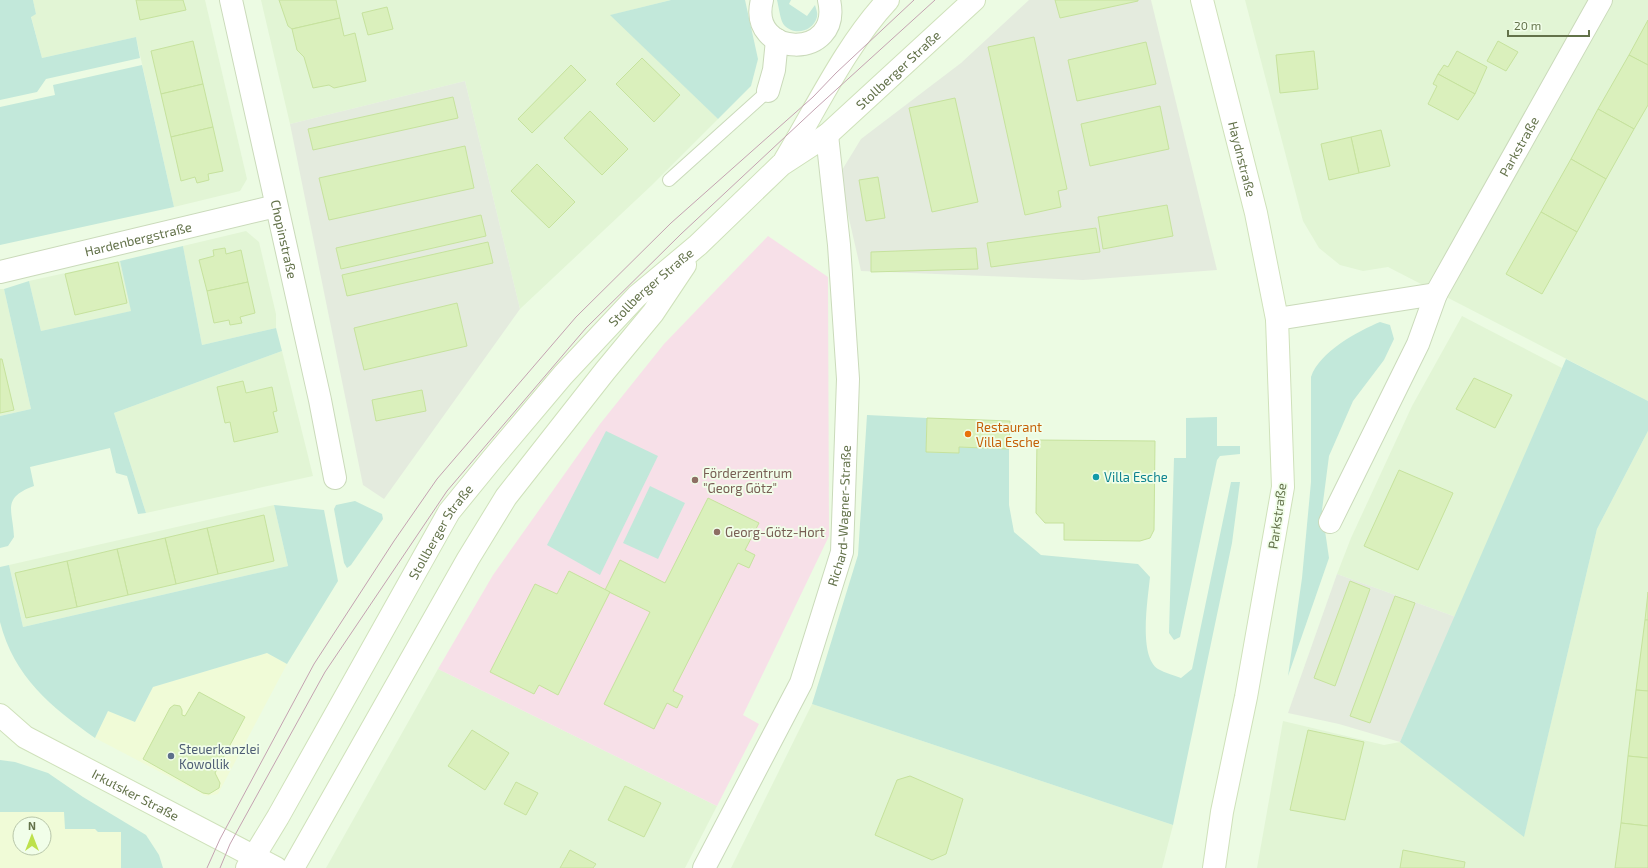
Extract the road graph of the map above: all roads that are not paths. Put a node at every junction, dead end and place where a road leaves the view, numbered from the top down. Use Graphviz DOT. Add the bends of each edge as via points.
graph roads {
  1 [pos="231,0"];
  2 [pos="762,0"];
  3 [pos="829,0"];
  4 [pos="888,0"];
  5 [pos="974,0"];
  6 [pos="1202,0"];
  7 [pos="1601,0"];
  8 [pos="777,40"];
  9 [pos="768,91"];
  10 [pos="827,135"];
  11 [pos="781,165"];
  12 [pos="669,180"];
  13 [pos="276,206"];
  14 [pos="698,245"];
  15 [pos="0,272"];
  16 [pos="1436,294"];
  17 [pos="1277,319"];
  18 [pos="335,478"];
  19 [pos="1330,522"];
  20 [pos="0,715"];
  21 [pos="250,862"];
  22 [pos="276,868"];
  23 [pos="292,868"];
  24 [pos="704,868"];
  25 [pos="1214,868"];
  1 -- 13 [label="street, Chopinstraße"];
  2 -- 8 [label="street" via="762,20 765,28"];
  3 -- 8 [label="street" via="830,16 824,31 817,38 800,46 791,46"];
  4 -- 11 [label="street, Stollberger Straße" via="876,13 836,73"];
  5 -- 10 [label="street, Stollberger Straße"];
  6 -- 17 [label="street, Haydnstraße" via="1256,213"];
  7 -- 16 [label="street, Parkstraße"];
  8 -- 9 [label="street" via="774,70"];
  9 -- 12 [label="lane"];
  10 -- 11 [label="street, Stollberger Straße"];
  10 -- 24 [label="street, Richard-Wagner-Straße" via="839,245 848,379 842,552 801,683"];
  11 -- 14 [label="street, Stollberger Straße"];
  13 -- 15 [label="street, Hardenbergstraße"];
  13 -- 18 [label="street, Chopinstraße"];
  14 -- 21 [label="street, Stollberger Straße" via="637,296 563,375 449,512 278,817"];
  14 -- 23 [label="street, Stollberger Straße" via="653,313 506,497"];
  16 -- 17 [label="street"];
  16 -- 19 [label="street, Parkstraße" via="1418,344"];
  17 -- 25 [label="street, Parkstraße" via="1283,487 1244,707 1222,812"];
  20 -- 21 [label="street, Irkutsker Straße" via="25,737"];
  21 -- 22 [label="street, Irkutsker Straße"];
}
